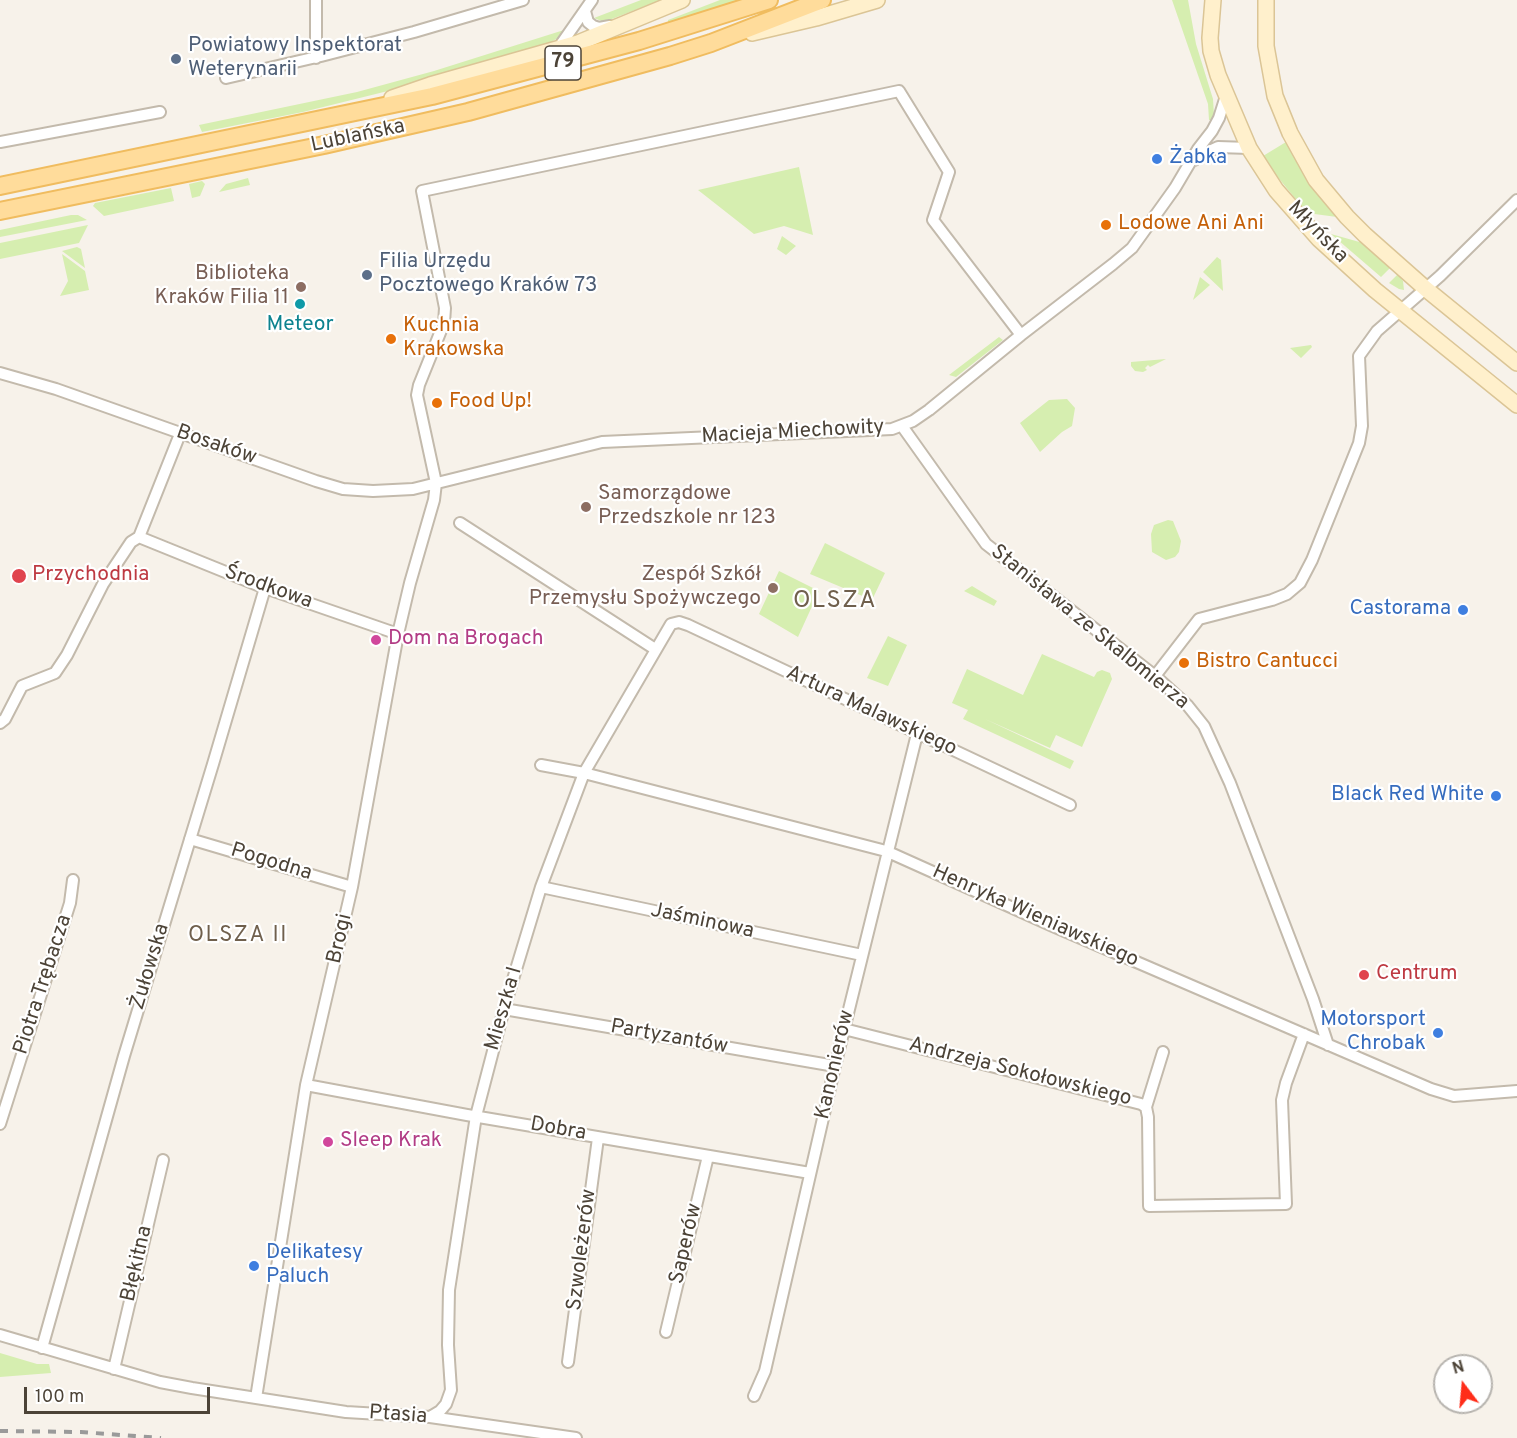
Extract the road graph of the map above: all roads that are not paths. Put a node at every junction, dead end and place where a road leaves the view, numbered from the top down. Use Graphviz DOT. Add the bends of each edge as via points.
graph roads {
  1 [pos="316,0"];
  2 [pos="523,0"];
  3 [pos="591,0"];
  4 [pos="682,0"];
  5 [pos="769,0"];
  6 [pos="822,0"];
  7 [pos="878,0"];
  8 [pos="1213,0"];
  9 [pos="1266,0"];
  10 [pos="585,11"];
  11 [pos="623,24"];
  12 [pos="711,43"];
  13 [pos="556,50"];
  14 [pos="316,58"];
  15 [pos="226,78"];
  16 [pos="1227,96"];
  17 [pos="108,110"];
  18 [pos="160,112"];
  19 [pos="353,112"];
  20 [pos="110,122"];
  21 [pos="0,142"];
  22 [pos="1249,148"];
  23 [pos="1192,162"];
  24 [pos="0,186"];
  25 [pos="1517,200"];
  26 [pos="0,211"];
  27 [pos="1426,289"];
  28 [pos="1400,310"];
  29 [pos="1021,335"];
  30 [pos="1517,363"];
  31 [pos="0,373"];
  32 [pos="1517,405"];
  33 [pos="902,426"];
  34 [pos="180,434"];
  35 [pos="436,483"];
  36 [pos="460,523"];
  37 [pos="140,537"];
  38 [pos="265,588"];
  39 [pos="671,624"];
  40 [pos="398,634"];
  41 [pos="655,649"];
  42 [pos="1155,676"];
  43 [pos="0,723"];
  44 [pos="917,734"];
  45 [pos="541,765"];
  46 [pos="584,773"];
  47 [pos="1070,805"];
  48 [pos="190,839"];
  49 [pos="886,850"];
  50 [pos="73,880"];
  51 [pos="352,887"];
  52 [pos="541,887"];
  53 [pos="862,955"];
  54 [pos="504,1009"];
  55 [pos="844,1029"];
  56 [pos="1304,1034"];
  57 [pos="1328,1045"];
  58 [pos="1163,1052"];
  59 [pos="835,1066"];
  60 [pos="306,1085"];
  61 [pos="1517,1091"];
  62 [pos="1146,1107"];
  63 [pos="476,1116"];
  64 [pos="0,1124"];
  65 [pos="598,1138"];
  66 [pos="708,1156"];
  67 [pos="163,1160"];
  68 [pos="810,1173"];
  69 [pos="666,1332"];
  70 [pos="0,1335"];
  71 [pos="42,1348"];
  72 [pos="568,1362"];
  73 [pos="114,1369"];
  74 [pos="754,1396"];
  75 [pos="256,1398"];
  76 [pos="430,1417"];
  77 [pos="576,1438"];
  1 -- 14 [label="street"];
  2 -- 14 [label="street"];
  3 -- 10 [label="street"];
  4 -- 11 [label="main road, Lublańska"];
  5 -- 19 [label="main road, Lublańska / 79" via="578,59"];
  6 -- 12 [label="main road, Lublańska / 79"];
  7 -- 12 [label="main road, Lublańska"];
  8 -- 16 [label="main road, Młyńska" via="1211,51"];
  9 -- 27 [label="main road, Młyńska" via="1266,46 1275,96 1308,167 1347,217"];
  10 -- 11 [label="street" via="592,26"];
  10 -- 13 [label="street"];
  11 -- 13 [label="main road, Lublańska"];
  12 -- 26 [label="main road, Lublańska / 79" via="420,123"];
  13 -- 19 [label="main road, Lublańska" via="430,85"];
  14 -- 15 [label="street"];
  16 -- 22 [label="main road, Młyńska"];
  16 -- 23 [label="street, Macieja Miechowity" via="1219,118"];
  17 -- 20 [label="street"];
  18 -- 20 [label="street"];
  19 -- 24 [label="main road, Lublańska / 79"];
  20 -- 21 [label="street"];
  22 -- 23 [label="street, Macieja Miechowity" via="1220,147"];
  22 -- 28 [label="main road, Młyńska" via="1295,213"];
  23 -- 29 [label="street, Macieja Miechowity" via="1132,248"];
  25 -- 27 [label="street"];
  27 -- 28 [label="street"];
  27 -- 30 [label="main road, Młyńska"];
  28 -- 32 [label="main road, Młyńska"];
  28 -- 42 [label="street" via="1374,334 1359,356 1359,443 1300,583 1278,598 1199,619"];
  29 -- 33 [label="street, Macieja Miechowity" via="936,404"];
  29 -- 35 [label="street" via="933,220 950,172 899,91 422,191 445,308 444,323 417,395"];
  31 -- 34 [label="street, Bosaków"];
  33 -- 35 [label="street, Macieja Miechowity" via="602,442"];
  33 -- 42 [label="street, Stanisława ze Skalbmierza" via="986,544"];
  34 -- 35 [label="street, Bosaków" via="343,489 404,490"];
  34 -- 37 [label="street"];
  35 -- 40 [label="street, Brogi"];
  36 -- 41 [label="street"];
  37 -- 38 [label="street, Środkowa"];
  37 -- 43 [label="street" via="131,542 103,584 55,673 22,687"];
  38 -- 40 [label="street, Środkowa"];
  38 -- 48 [label="street, Żułowska"];
  39 -- 41 [label="street, Mieszka I"];
  39 -- 44 [label="street, Artura Malawskiego" via="688,625"];
  40 -- 51 [label="street, Brogi"];
  41 -- 46 [label="street, Mieszka I"];
  42 -- 57 [label="street, Stanisława ze Skalbmierza" via="1193,712 1222,761"];
  44 -- 47 [label="street, Artura Malawskiego"];
  44 -- 49 [label="street, Kanonierów"];
  45 -- 46 [label="street, Henryka Wieniawskiego"];
  46 -- 49 [label="street, Henryka Wieniawskiego"];
  46 -- 52 [label="street, Mieszka I"];
  48 -- 51 [label="street, Pogodna"];
  48 -- 71 [label="street, Żułowska"];
  49 -- 53 [label="street, Kanonierów"];
  49 -- 56 [label="street, Henryka Wieniawskiego"];
  50 -- 64 [label="street, Piotra Trębacza" via="70,903"];
  51 -- 60 [label="street, Brogi"];
  52 -- 53 [label="street, Jaśminowa"];
  52 -- 54 [label="street, Mieszka I"];
  53 -- 55 [label="street, Kanonierów"];
  54 -- 59 [label="street, Partyzantów"];
  54 -- 63 [label="street, Mieszka I"];
  55 -- 59 [label="street, Kanonierów"];
  55 -- 62 [label="street, Andrzeja Sokołowskiego" via="1136,1101"];
  56 -- 57 [label="street, Henryka Wieniawskiego"];
  56 -- 62 [label="street, Andrzeja Sokołowskiego" via="1282,1101 1286,1204 1149,1206"];
  57 -- 61 [label="street, Henryka Wieniawskiego" via="1454,1096"];
  58 -- 62 [label="street"];
  59 -- 68 [label="street, Kanonierów"];
  60 -- 63 [label="street, Dobra"];
  60 -- 75 [label="street, Brogi"];
  63 -- 65 [label="street, Dobra"];
  63 -- 76 [label="street, Mieszka I" via="449,1290 451,1390 446,1404"];
  65 -- 66 [label="street, Dobra"];
  65 -- 72 [label="street, Szwoleżerów"];
  66 -- 68 [label="street, Dobra"];
  66 -- 69 [label="street, Saperów"];
  67 -- 73 [label="street, Błękitna"];
  68 -- 74 [label="street, Kanonierów" via="765,1371"];
  70 -- 71 [label="street, Ptasia"];
  71 -- 73 [label="street, Ptasia"];
  73 -- 75 [label="street, Ptasia" via="176,1385"];
  75 -- 76 [label="street, Ptasia" via="346,1412"];
  76 -- 77 [label="street, Ptasia"];
}
